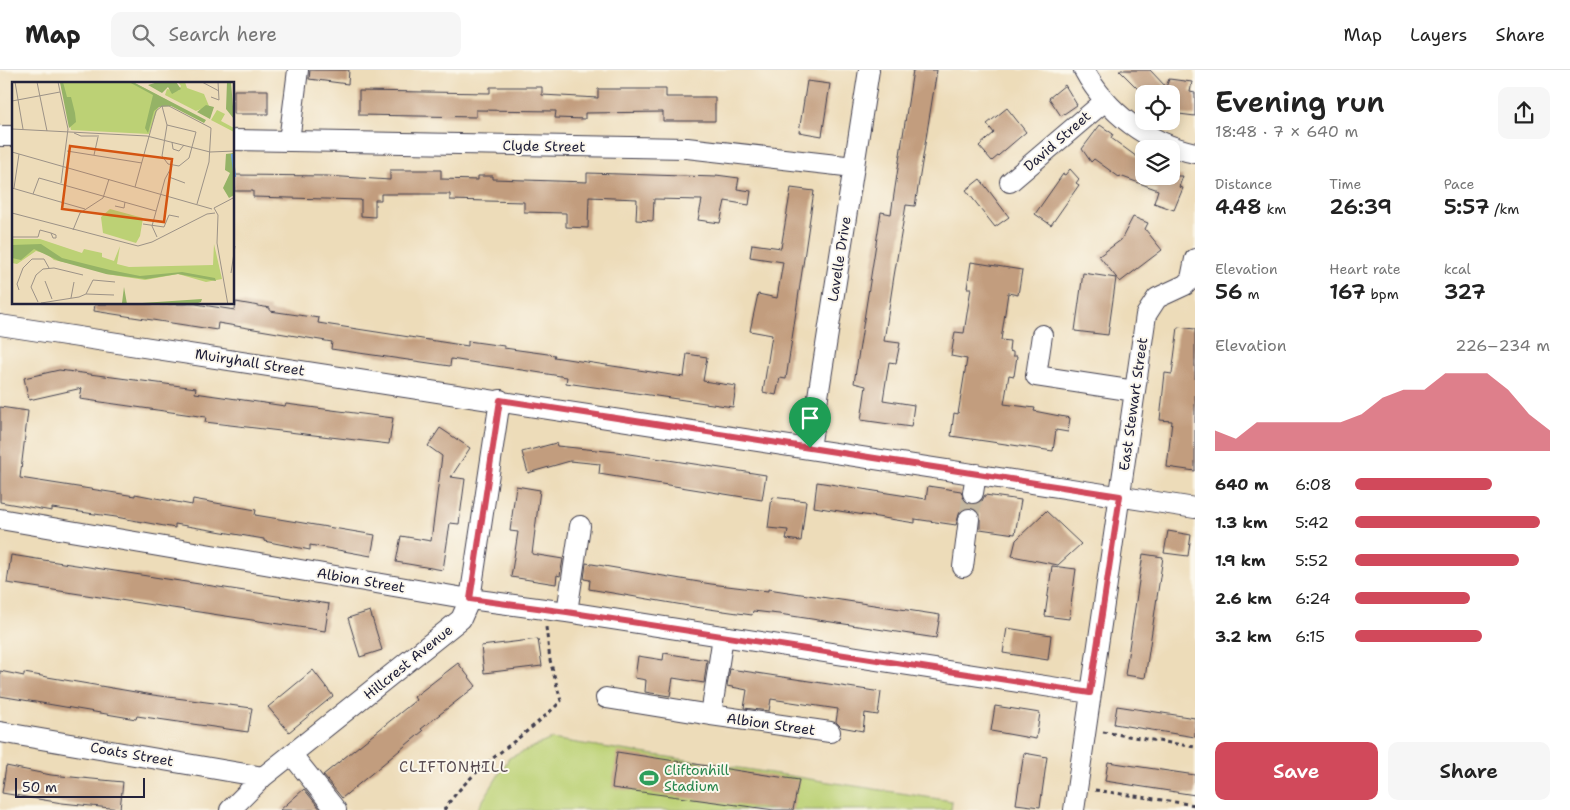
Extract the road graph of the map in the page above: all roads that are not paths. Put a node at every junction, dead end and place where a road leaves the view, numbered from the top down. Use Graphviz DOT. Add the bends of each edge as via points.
graph roads {
  1 [pos="298,70"];
  2 [pos="869,70"];
  3 [pos="1084,70"];
  4 [pos="1105,100"];
  5 [pos="235,140"];
  6 [pos="289,141"];
  7 [pos="1195,153"];
  8 [pos="854,167"];
  9 [pos="1010,182"];
  10 [pos="1195,259"];
  11 [pos="1190,286"];
  12 [pos="0,325"];
  13 [pos="1042,335"];
  14 [pos="1135,391"];
  15 [pos="500,400"];
  16 [pos="810,448"];
  17 [pos="1120,496"];
  18 [pos="1195,508"];
  19 [pos="970,518"];
  20 [pos="0,519"];
  21 [pos="580,526"];
  22 [pos="963,567"];
  23 [pos="470,599"];
  24 [pos="567,612"];
  25 [pos="722,636"];
  26 [pos="1090,693"];
  27 [pos="606,698"];
  28 [pos="711,715"];
  29 [pos="0,732"];
  30 [pos="830,732"];
  31 [pos="292,755"];
  32 [pos="263,777"];
  33 [pos="230,810"];
  34 [pos="336,810"];
  35 [pos="1074,810"];
  1 -- 6 [label="street"];
  2 -- 8 [label="street, Lavelle Drive"];
  3 -- 4 [label="street"];
  4 -- 7 [label="street" via="1124,119 1162,144"];
  4 -- 9 [label="street, David Street"];
  5 -- 6 [label="street, Clyde Street"];
  6 -- 8 [label="street, Clyde Street" via="687,148"];
  8 -- 16 [label="street, Lavelle Drive"];
  10 -- 11 [label="street, East Stewart Street"];
  11 -- 14 [label="street, East Stewart Street" via="1157,298 1146,314"];
  12 -- 15 [label="street, Muiryhall Street"];
  13 -- 14 [label="street" via="1036,376"];
  14 -- 17 [label="street, East Stewart Street"];
  15 -- 16 [label="street, Muiryhall Street"];
  15 -- 23 [label="street, Hillcrest Avenue"];
  16 -- 17 [label="street, Muiryhall Street" via="975,483"];
  17 -- 18 [label="street, Muiryhall Street"];
  17 -- 26 [label="street, East Stewart Street"];
  19 -- 22 [label="street"];
  20 -- 23 [label="street, Albion Street"];
  21 -- 24 [label="street"];
  23 -- 24 [label="street, Albion Street"];
  23 -- 31 [label="street, Hillcrest Avenue" via="461,619 448,631"];
  24 -- 25 [label="street, Albion Street"];
  25 -- 26 [label="street, Albion Street"];
  25 -- 28 [label="street, Albion Street"];
  26 -- 35 [label="street, East Stewart Street"];
  27 -- 28 [label="street, Albion Street"];
  28 -- 30 [label="street, Albion Street"];
  29 -- 32 [label="street, Coats Street"];
  31 -- 32 [label="street, Hillcrest Avenue"];
  31 -- 34 [label="street"];
  32 -- 33 [label="street, Hillcrest Avenue"];
}
